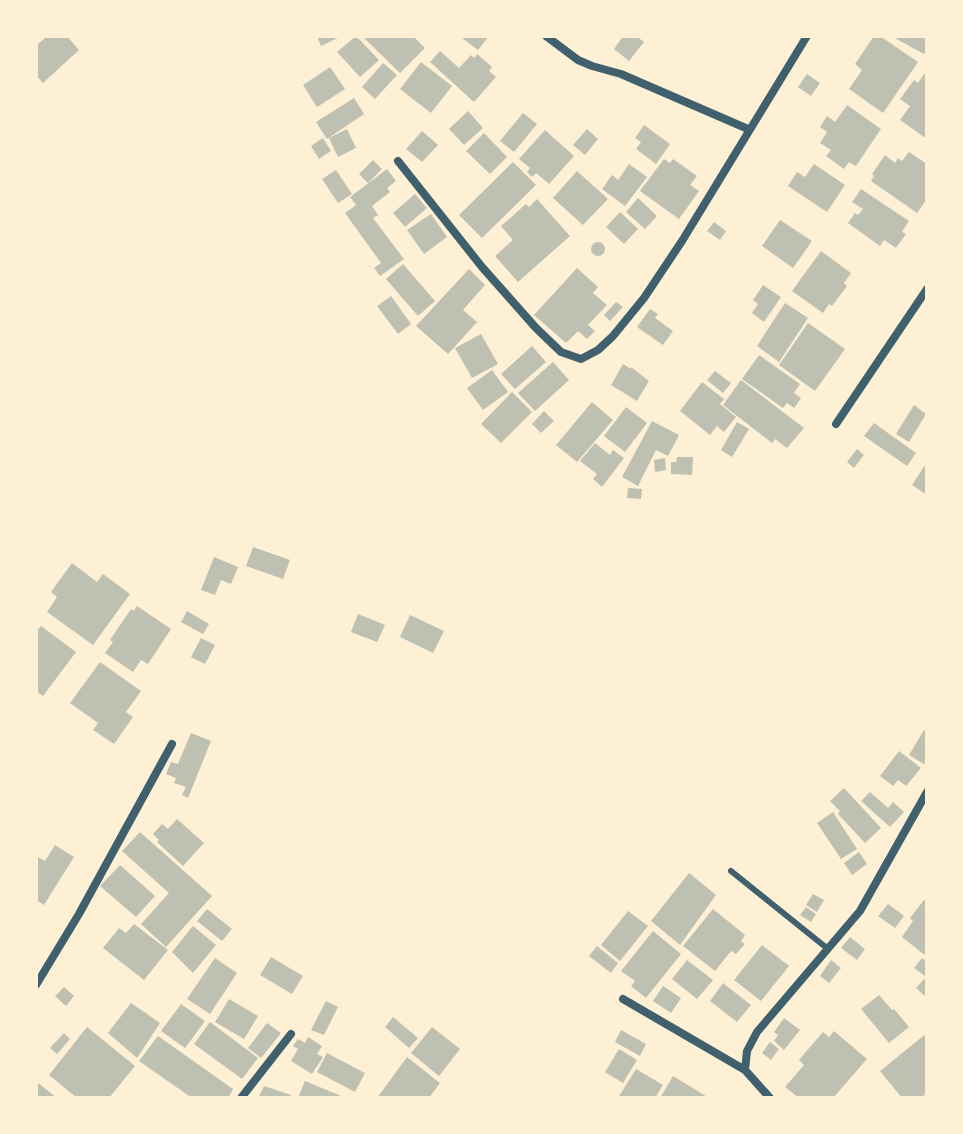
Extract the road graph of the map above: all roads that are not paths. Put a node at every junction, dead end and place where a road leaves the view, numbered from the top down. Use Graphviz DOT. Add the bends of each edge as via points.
graph roads {
  1 [pos="546,36"];
  2 [pos="807,36"];
  3 [pos="748,129"];
  4 [pos="398,161"];
  5 [pos="927,289"];
  6 [pos="836,424"];
  7 [pos="172,744"];
  8 [pos="927,792"];
  9 [pos="731,871"];
  10 [pos="828,949"];
  11 [pos="36,985"];
  12 [pos="623,999"];
  13 [pos="291,1034"];
  14 [pos="745,1070"];
  15 [pos="241,1098"];
  16 [pos="770,1098"];
  1 -- 3 [label="street" via="578,60"];
  2 -- 3 [label="street"];
  3 -- 4 [label="street" via="644,298 613,336 581,359 561,352 536,328"];
  5 -- 6 [label="street"];
  7 -- 11 [label="street"];
  8 -- 10 [label="street" via="860,911"];
  9 -- 10 [label="lane"];
  10 -- 14 [label="street" via="757,1032"];
  12 -- 14 [label="street"];
  13 -- 15 [label="street"];
  14 -- 16 [label="street"];
}
